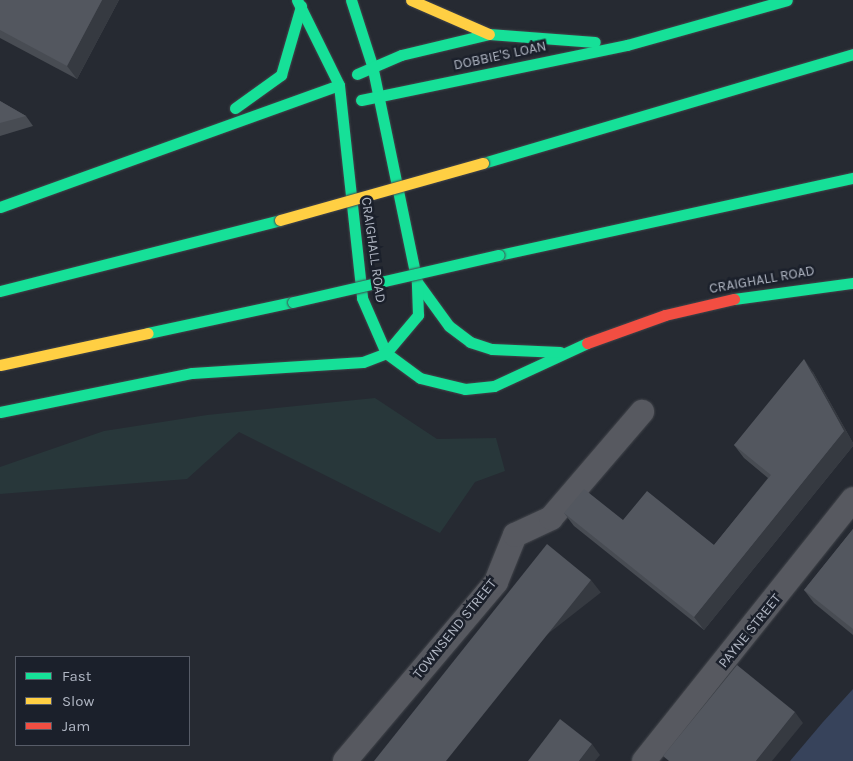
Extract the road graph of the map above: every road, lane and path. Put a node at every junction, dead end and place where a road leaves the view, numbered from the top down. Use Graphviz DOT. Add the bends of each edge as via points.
graph roads {
  1 [pos="351,0"];
  2 [pos="411,0"];
  3 [pos="787,0"];
  4 [pos="299,3"];
  5 [pos="490,34"];
  6 [pos="627,45"];
  7 [pos="853,54"];
  8 [pos="372,66"];
  9 [pos="339,85"];
  10 [pos="379,99"];
  11 [pos="342,100"];
  12 [pos="189,136"];
  13 [pos="853,178"];
  14 [pos="0,207"];
  15 [pos="416,282"];
  16 [pos="853,283"];
  17 [pos="0,291"];
  18 [pos="564,352"];
  19 [pos="386,353"];
  20 [pos="0,365"];
  21 [pos="0,412"];
  22 [pos="642,412"];
  23 [pos="853,499"];
  24 [pos="345,761"];
  25 [pos="644,761"];
  1 -- 8 [label="main road"];
  2 -- 5 [label="main road, DOBBIE'S LOAN"];
  3 -- 6 [label="main road, DOBBIE'S LOAN"];
  4 -- 9 [label="main road"];
  4 -- 12 [label="main road" via="295,39 281,75 269,88"];
  5 -- 6 [label="main road, DOBBIE'S LOAN"];
  5 -- 8 [label="main road, DOBBIE'S LOAN"];
  6 -- 10 [label="main road, DOBBIE'S LOAN"];
  7 -- 17 [label="main road, bridge" via="280,220"];
  8 -- 9 [label="main road, DOBBIE'S LOAN"];
  8 -- 10 [label="main road"];
  9 -- 11 [label="main road"];
  9 -- 12 [label="main road, DOBBIE'S LOAN"];
  10 -- 11 [label="main road, DOBBIE'S LOAN"];
  10 -- 15 [label="main road, CRAIGHALL ROAD"];
  11 -- 19 [label="main road, CRAIGHALL ROAD" via="362,298"];
  12 -- 14 [label="main road"];
  13 -- 20 [label="main road, bridge"];
  15 -- 18 [label="main road, CRAIGHALL ROAD" via="449,326 470,342 492,349"];
  15 -- 19 [label="main road" via="418,315"];
  16 -- 18 [label="main road, CRAIGHALL ROAD" via="756,294 699,307"];
  18 -- 19 [label="main road, CRAIGHALL ROAD" via="494,386 465,389 420,378"];
  19 -- 21 [label="main road" via="363,362 192,373"];
  22 -- 24 [label="street, TOWNSEND STREET" via="551,518 515,535 496,582"];
  23 -- 25 [label="street, PAYNE STREET"];
}
